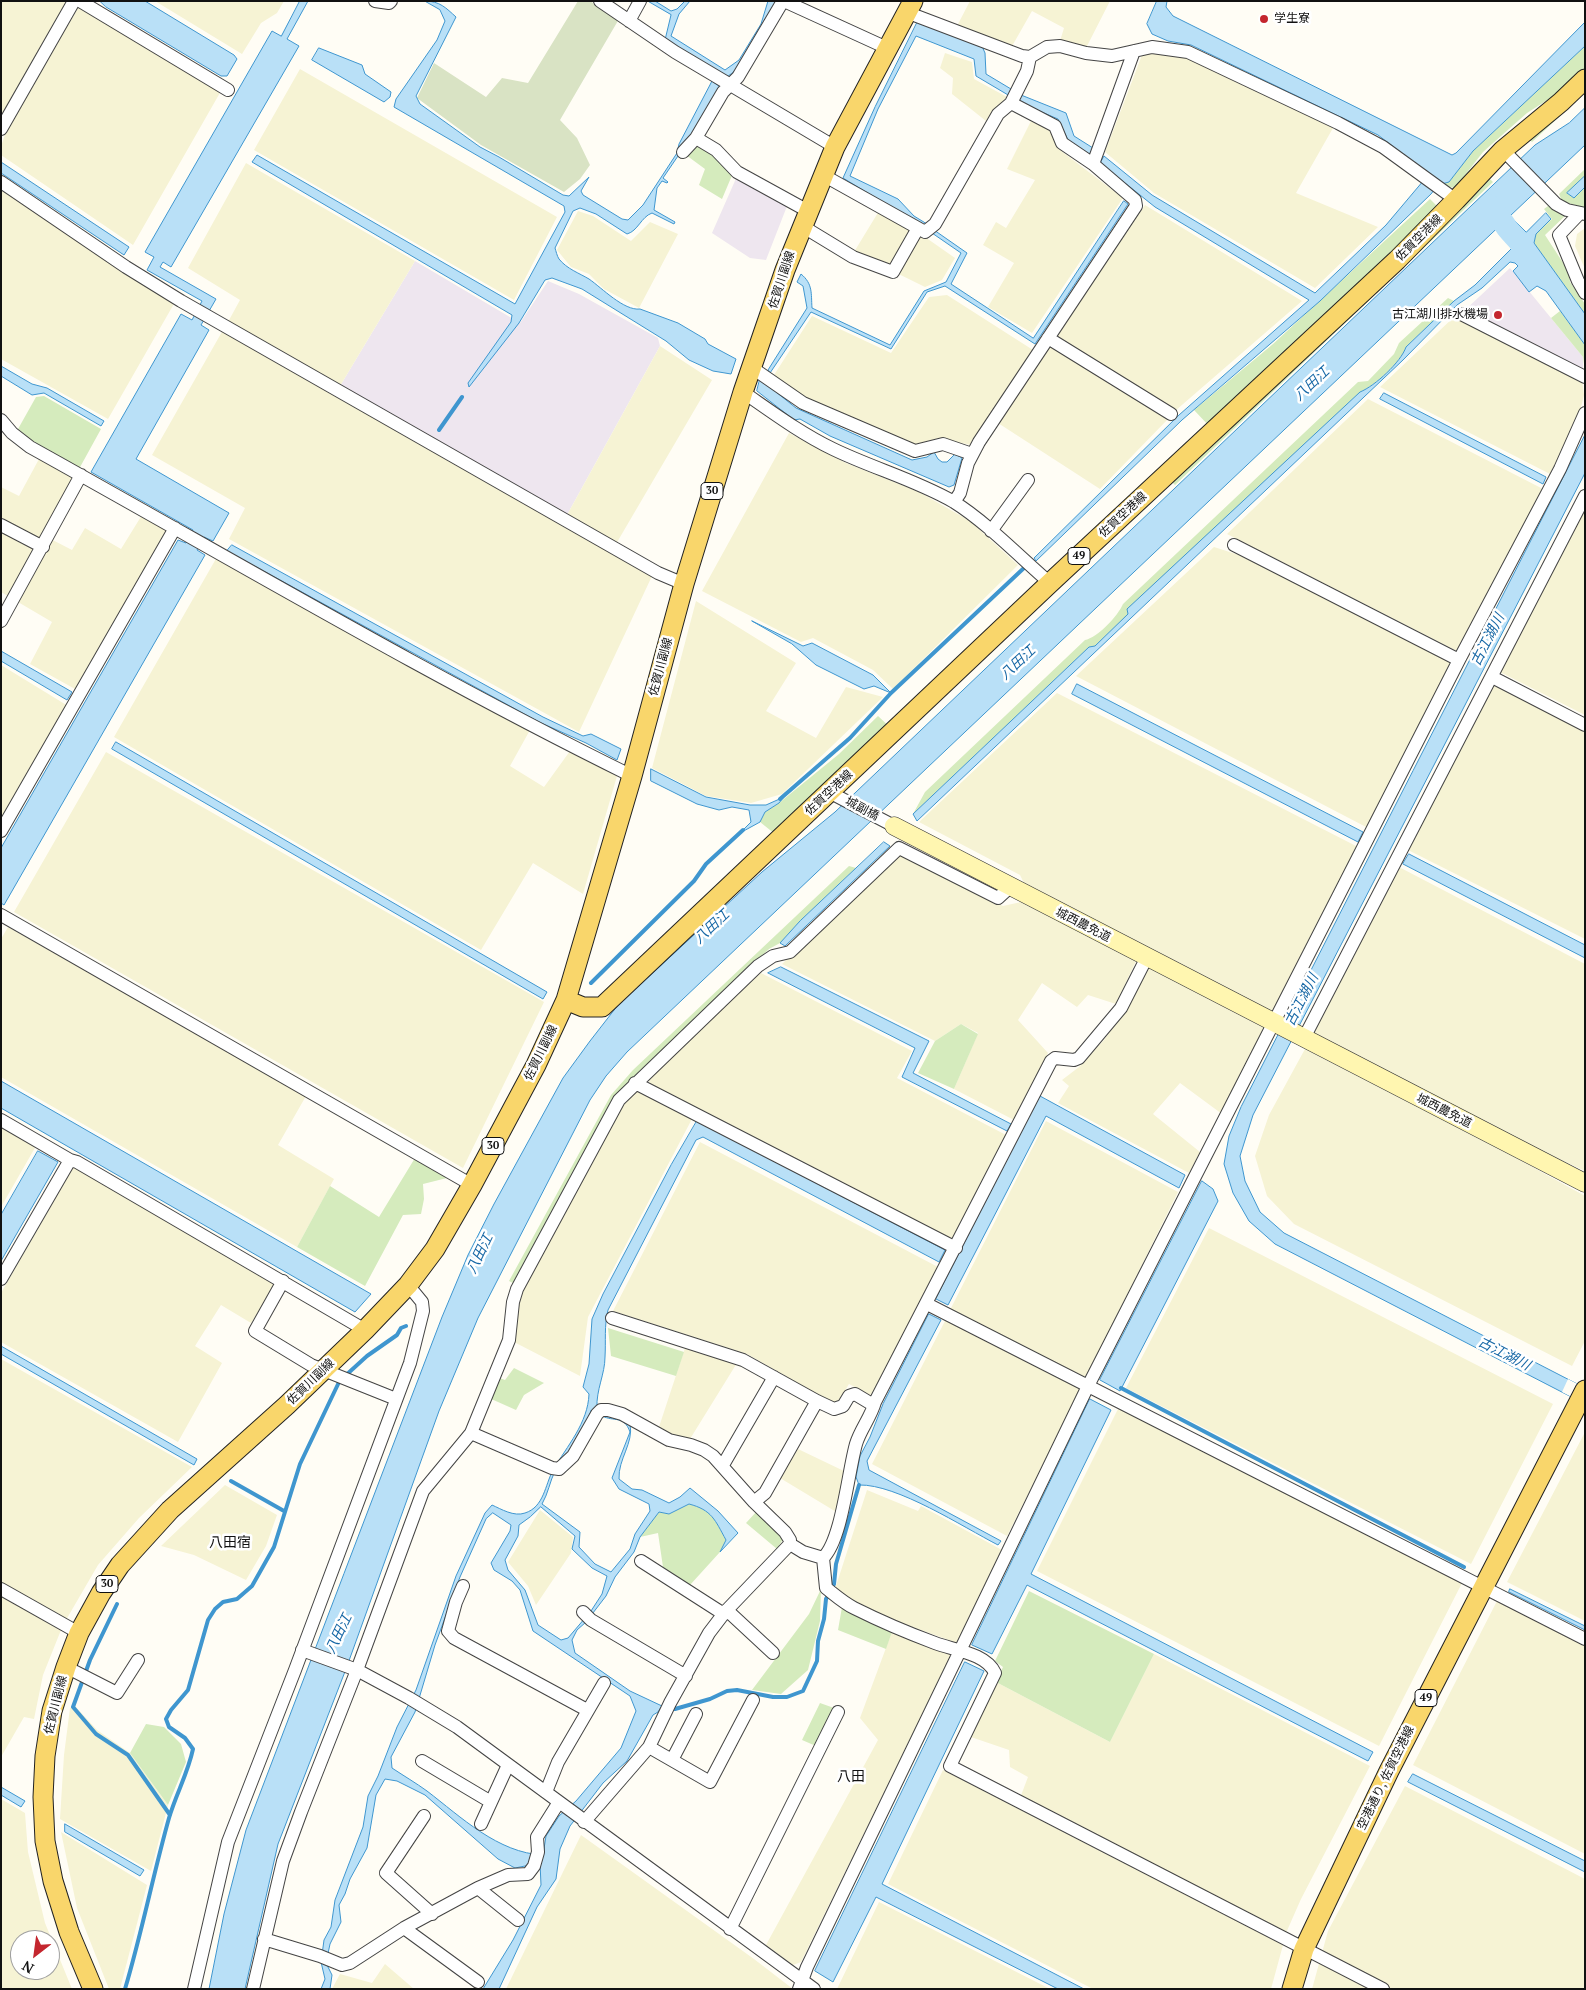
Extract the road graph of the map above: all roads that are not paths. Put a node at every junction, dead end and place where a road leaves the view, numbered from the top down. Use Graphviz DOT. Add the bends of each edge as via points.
graph roads {
  1 [pos="74,1"];
  2 [pos="80,1"];
  3 [pos="376,1"];
  4 [pos="391,1"];
  5 [pos="600,1"];
  6 [pos="640,1"];
  7 [pos="784,1"];
  8 [pos="910,7"];
  9 [pos="629,21"];
  10 [pos="887,48"];
  11 [pos="1134,51"];
  12 [pos="1030,57"];
  13 [pos="1585,79"];
  14 [pos="730,85"];
  15 [pos="228,90"];
  16 [pos="1010,102"];
  17 [pos="1,129"];
  18 [pos="696,138"];
  19 [pos="835,147"];
  20 [pos="683,152"];
  21 [pos="1507,154"];
  22 [pos="1093,164"];
  23 [pos="823,175"];
  24 [pos="1,182"];
  25 [pos="1456,200"];
  26 [pos="1582,214"];
  27 [pos="805,219"];
  28 [pos="918,228"];
  29 [pos="1585,293"];
  30 [pos="1461,314"];
  31 [pos="1048,338"];
  32 [pos="751,367"];
  33 [pos="1585,377"];
  34 [pos="743,392"];
  35 [pos="1585,413"];
  36 [pos="1171,414"];
  37 [pos="1,420"];
  38 [pos="972,454"];
  39 [pos="81,475"];
  40 [pos="1028,480"];
  41 [pos="1585,496"];
  42 [pos="954,502"];
  43 [pos="1,525"];
  44 [pos="181,531"];
  45 [pos="991,532"];
  46 [pos="1234,545"];
  47 [pos="43,547"];
  48 [pos="1050,583"];
  49 [pos="684,584"];
  50 [pos="1,621"];
  51 [pos="1459,660"];
  52 [pos="1492,677"];
  53 [pos="1585,725"];
  54 [pos="632,776"];
  55 [pos="829,792"];
  56 [pos="894,826"];
  57 [pos="1,832"];
  58 [pos="1010,887"];
  59 [pos="3,920"];
  60 [pos="1147,958"];
  61 [pos="566,1000"];
  62 [pos="1273,1023"];
  63 [pos="1304,1038"];
  64 [pos="635,1083"];
  65 [pos="1,1120"];
  66 [pos="70,1160"];
  67 [pos="1585,1183"];
  68 [pos="472,1185"];
  69 [pos="956,1248"];
  70 [pos="1,1279"];
  71 [pos="284,1282"];
  72 [pos="408,1285"];
  73 [pos="927,1304"];
  74 [pos="612,1318"];
  75 [pos="365,1330"];
  76 [pos="336,1375"];
  77 [pos="774,1377"];
  78 [pos="1088,1386"];
  79 [pos="1585,1390"];
  80 [pos="396,1399"];
  81 [pos="817,1401"];
  82 [pos="875,1402"];
  83 [pos="471,1434"];
  84 [pos="723,1465"];
  85 [pos="754,1502"];
  86 [pos="790,1544"];
  87 [pos="823,1558"];
  88 [pos="641,1561"];
  89 [pos="464,1586"];
  90 [pos="1484,1587"];
  91 [pos="1,1589"];
  92 [pos="725,1612"];
  93 [pos="587,1616"];
  94 [pos="79,1633"];
  95 [pos="1585,1639"];
  96 [pos="302,1650"];
  97 [pos="961,1650"];
  98 [pos="773,1653"];
  99 [pos="138,1660"];
  100 [pos="357,1670"];
  101 [pos="78,1673"];
  102 [pos="686,1676"];
  103 [pos="604,1683"];
  104 [pos="753,1700"];
  105 [pos="587,1710"];
  106 [pos="838,1712"];
  107 [pos="696,1714"];
  108 [pos="649,1747"];
  109 [pos="672,1760"];
  110 [pos="422,1761"];
  111 [pos="508,1765"];
  112 [pos="546,1792"];
  113 [pos="491,1802"];
  114 [pos="562,1804"];
  115 [pos="424,1816"];
  116 [pos="582,1820"];
  117 [pos="481,1824"];
  118 [pos="478,1888"];
  119 [pos="432,1914"];
  120 [pos="518,1920"];
  121 [pos="404,1928"];
  122 [pos="730,1929"];
  123 [pos="264,1939"];
  124 [pos="1304,1948"];
  125 [pos="478,1982"];
  126 [pos="805,1986"];
  127 [pos="93,1989"];
  128 [pos="194,1989"];
  129 [pos="253,1989"];
  130 [pos="1292,1989"];
  131 [pos="1384,1989"];
  1 -- 17 [label="street"];
  2 -- 15 [label="street"];
  3 -- 4 [label="street"];
  5 -- 9 [label="street"];
  6 -- 9 [label="street"];
  7 -- 10 [label="street"];
  7 -- 14 [label="street" via="738,78"];
  8 -- 10 [label="main road, 佐賀川副線 / 30"];
  8 -- 12 [label="street"];
  9 -- 14 [label="street"];
  10 -- 19 [label="main road, 佐賀川副線 / 30"];
  11 -- 12 [label="street" via="1112,56 1060,46 1047,47"];
  11 -- 22 [label="street"];
  11 -- 25 [label="street" via="1152,47 1188,52 1338,122 1383,147"];
  12 -- 16 [label="street" via="1021,85"];
  13 -- 21 [label="main road, 佐賀空港線 / 49"];
  14 -- 18 [label="street" via="722,92"];
  14 -- 19 [label="street"];
  16 -- 22 [label="street" via="1055,126 1062,143"];
  16 -- 28 [label="street" via="998,114 935,224 925,232"];
  18 -- 20 [label="street"];
  18 -- 27 [label="street" via="716,150 737,172"];
  19 -- 23 [label="main road, 佐賀川副線 / 30"];
  21 -- 25 [label="main road, 佐賀空港線 / 49"];
  21 -- 26 [label="street" via="1556,204"];
  22 -- 31 [label="street" via="1136,200 1136,206"];
  23 -- 27 [label="main road, 佐賀川副線 / 30"];
  23 -- 28 [label="street"];
  24 -- 49 [label="street" via="126,267 210,317"];
  25 -- 48 [label="main road, 佐賀空港線 / 49" via="1390,266"];
  26 -- 29 [label="street" via="1559,235"];
  27 -- 28 [label="street" via="853,257 893,272"];
  27 -- 32 [label="main road, 佐賀川副線 / 30"];
  30 -- 33 [label="street"];
  31 -- 36 [label="street"];
  31 -- 38 [label="street"];
  32 -- 34 [label="main road, 佐賀川副線 / 30"];
  32 -- 38 [label="street" via="803,403 915,451 943,444"];
  34 -- 42 [label="street" via="794,428 833,449"];
  34 -- 49 [label="main road, 佐賀川副線 / 30"];
  35 -- 51 [label="street" via="1560,469"];
  37 -- 39 [label="street" via="30,446"];
  38 -- 42 [label="street"];
  39 -- 44 [label="street"];
  39 -- 47 [label="street"];
  40 -- 45 [label="street"];
  41 -- 52 [label="street"];
  42 -- 45 [label="street"];
  43 -- 47 [label="street"];
  44 -- 54 [label="street" via="530,726"];
  44 -- 57 [label="street"];
  45 -- 48 [label="street"];
  46 -- 51 [label="street"];
  47 -- 50 [label="street"];
  48 -- 55 [label="main road, 佐賀空港線 / 49"];
  49 -- 54 [label="main road, 佐賀川副線 / 30"];
  51 -- 62 [label="street"];
  52 -- 53 [label="street"];
  52 -- 63 [label="street"];
  54 -- 61 [label="main road, 佐賀川副線 / 30"];
  55 -- 56 [label="street, 城副橋"];
  55 -- 61 [label="main road, 佐賀空港線 / 49" via="602,1007 583,1007"];
  56 -- 58 [label="street, 城西農免道"];
  58 -- 60 [label="street, 城西農免道"];
  58 -- 64 [label="street" via="998,898 899,848 790,952 772,956 758,966"];
  59 -- 68 [label="street"];
  60 -- 62 [label="street, 城西農免道"];
  60 -- 69 [label="street" via="1121,1008 1079,1058 1055,1058 1051,1061"];
  61 -- 68 [label="main road, 佐賀川副線 / 30" via="536,1066"];
  62 -- 63 [label="street, 城西農免道"];
  62 -- 78 [label="street"];
  63 -- 67 [label="street, 城西農免道"];
  64 -- 69 [label="street"];
  64 -- 83 [label="street" via="609,1116 517,1289 509,1340"];
  65 -- 66 [label="street"];
  66 -- 70 [label="street"];
  66 -- 71 [label="street"];
  68 -- 72 [label="main road, 佐賀川副線 / 30" via="435,1249"];
  69 -- 73 [label="street"];
  71 -- 75 [label="street"];
  71 -- 76 [label="street" via="255,1331 311,1365"];
  72 -- 75 [label="main road, 佐賀川副線 / 30"];
  72 -- 80 [label="street" via="422,1302 423,1311 410,1363"];
  73 -- 78 [label="street"];
  73 -- 82 [label="street"];
  74 -- 77 [label="street" via="744,1360"];
  75 -- 76 [label="main road, 佐賀川副線 / 30"];
  76 -- 80 [label="street"];
  76 -- 94 [label="main road, 佐賀川副線 / 30" via="170,1510 120,1565"];
  77 -- 81 [label="street"];
  77 -- 84 [label="street"];
  78 -- 90 [label="street"];
  78 -- 97 [label="street"];
  79 -- 90 [label="main road, 空港通り, 佐賀空港線 / 49"];
  80 -- 96 [label="street"];
  81 -- 82 [label="street" via="834,1409 843,1406 849,1396 855,1394 870,1403"];
  81 -- 85 [label="street" via="765,1493"];
  82 -- 87 [label="street" via="856,1442 840,1519 829,1552"];
  83 -- 84 [label="street" via="556,1468 573,1456 599,1412 608,1410 622,1414 669,1440 704,1450"];
  83 -- 100 [label="street" via="423,1491"];
  84 -- 85 [label="street"];
  85 -- 86 [label="street" via="785,1532"];
  86 -- 87 [label="street"];
  86 -- 92 [label="street"];
  87 -- 97 [label="street" via="830,1591 854,1608 937,1644"];
  88 -- 92 [label="street"];
  89 -- 105 [label="street" via="448,1631 454,1638"];
  90 -- 95 [label="street"];
  90 -- 124 [label="main road, 空港通り, 佐賀空港線 / 49" via="1389,1771"];
  91 -- 94 [label="street"];
  92 -- 98 [label="street"];
  92 -- 102 [label="street" via="709,1633"];
  93 -- 102 [label="street"];
  94 -- 101 [label="main road, 佐賀川副線 / 30"];
  96 -- 100 [label="street"];
  96 -- 128 [label="street" via="228,1842"];
  97 -- 124 [label="street" via="991,1665 995,1673 950,1766"];
  97 -- 126 [label="street" via="807,1967"];
  99 -- 101 [label="street" via="117,1693"];
  100 -- 111 [label="street" via="457,1727"];
  100 -- 123 [label="street" via="283,1861"];
  101 -- 127 [label="main road, 佐賀川副線 / 30" via="52,1711 45,1756 45,1841 69,1932"];
  102 -- 108 [label="street"];
  103 -- 105 [label="street"];
  104 -- 109 [label="street" via="710,1782"];
  105 -- 112 [label="street" via="558,1762"];
  106 -- 122 [label="street"];
  107 -- 109 [label="street"];
  108 -- 109 [label="street"];
  108 -- 116 [label="street"];
  110 -- 113 [label="street"];
  111 -- 112 [label="street"];
  111 -- 113 [label="street"];
  112 -- 114 [label="street"];
  113 -- 117 [label="street"];
  114 -- 116 [label="street"];
  114 -- 118 [label="street" via="537,1836 538,1852 528,1874 508,1875"];
  115 -- 119 [label="street" via="386,1873"];
  116 -- 122 [label="street"];
  118 -- 119 [label="street"];
  118 -- 120 [label="street"];
  119 -- 121 [label="street"];
  121 -- 123 [label="street" via="342,1965"];
  121 -- 125 [label="street"];
  122 -- 126 [label="street"];
  123 -- 129 [label="street"];
  124 -- 130 [label="main road, 空港通り, 佐賀空港線 / 49"];
  124 -- 131 [label="street"];
}
